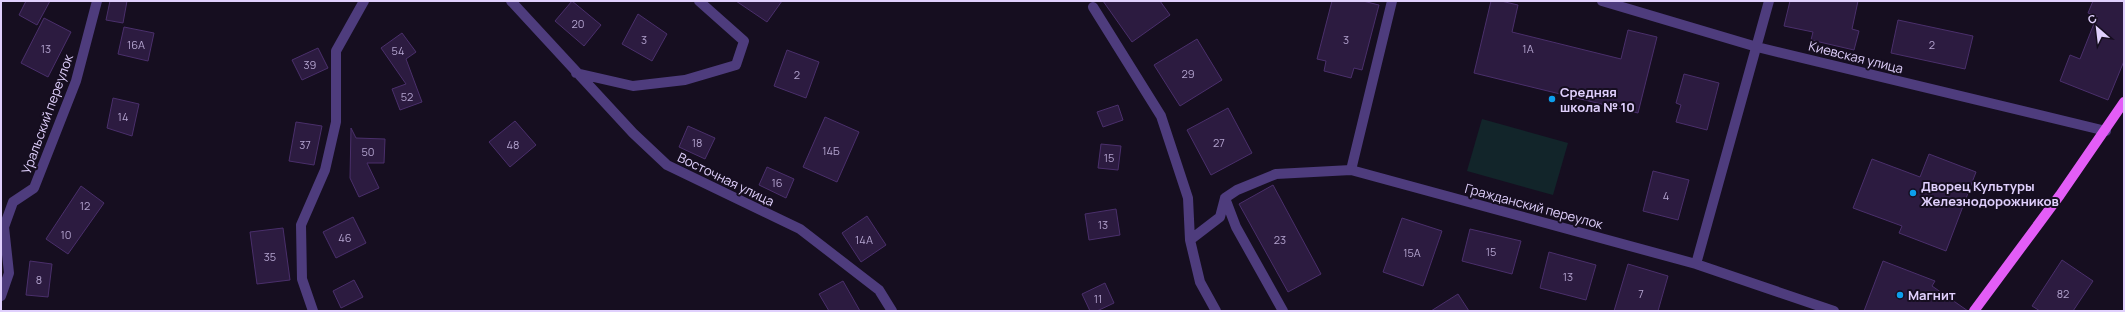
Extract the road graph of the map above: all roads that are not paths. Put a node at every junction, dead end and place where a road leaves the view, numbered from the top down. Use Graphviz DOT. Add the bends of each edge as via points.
graph roads {
  1 [pos="97,1"];
  2 [pos="364,1"];
  3 [pos="511,1"];
  4 [pos="699,1"];
  5 [pos="1392,1"];
  6 [pos="1602,1"];
  7 [pos="1769,1"];
  8 [pos="1093,7"];
  9 [pos="1757,47"];
  10 [pos="576,73"];
  11 [pos="2124,102"];
  12 [pos="2106,131"];
  13 [pos="1351,170"];
  14 [pos="1225,198"];
  15 [pos="1190,240"];
  16 [pos="1696,264"];
  17 [pos="1,296"];
  18 [pos="313,311"];
  19 [pos="892,311"];
  20 [pos="1216,311"];
  21 [pos="1282,311"];
  22 [pos="1834,311"];
  23 [pos="1974,311"];
  1 -- 17 [label="street, Уральский переулок" via="76,81 34,188 13,202 4,227 9,273"];
  2 -- 18 [label="street" via="336,51 336,122 325,170 301,225 302,279"];
  3 -- 10 [label="street, Восточная улица"];
  4 -- 10 [label="street" via="744,40 736,65 685,80 633,86"];
  5 -- 13 [label="street"];
  6 -- 9 [label="street, Киевская улица"];
  7 -- 9 [label="street"];
  8 -- 15 [label="street" via="1161,116 1188,198"];
  9 -- 12 [label="street, Киевская улица"];
  9 -- 16 [label="street"];
  10 -- 19 [label="street, Восточная улица" via="667,165 800,229 879,290"];
  11 -- 12 [label="main road"];
  12 -- 23 [label="main road"];
  13 -- 14 [label="street, Гражданский переулок" via="1276,174 1237,190"];
  13 -- 16 [label="street, Гражданский переулок"];
  14 -- 15 [label="street" via="1220,217"];
  14 -- 21 [label="street" via="1236,227"];
  15 -- 20 [label="street" via="1200,282"];
  16 -- 22 [label="street, Гражданский переулок"];
}
